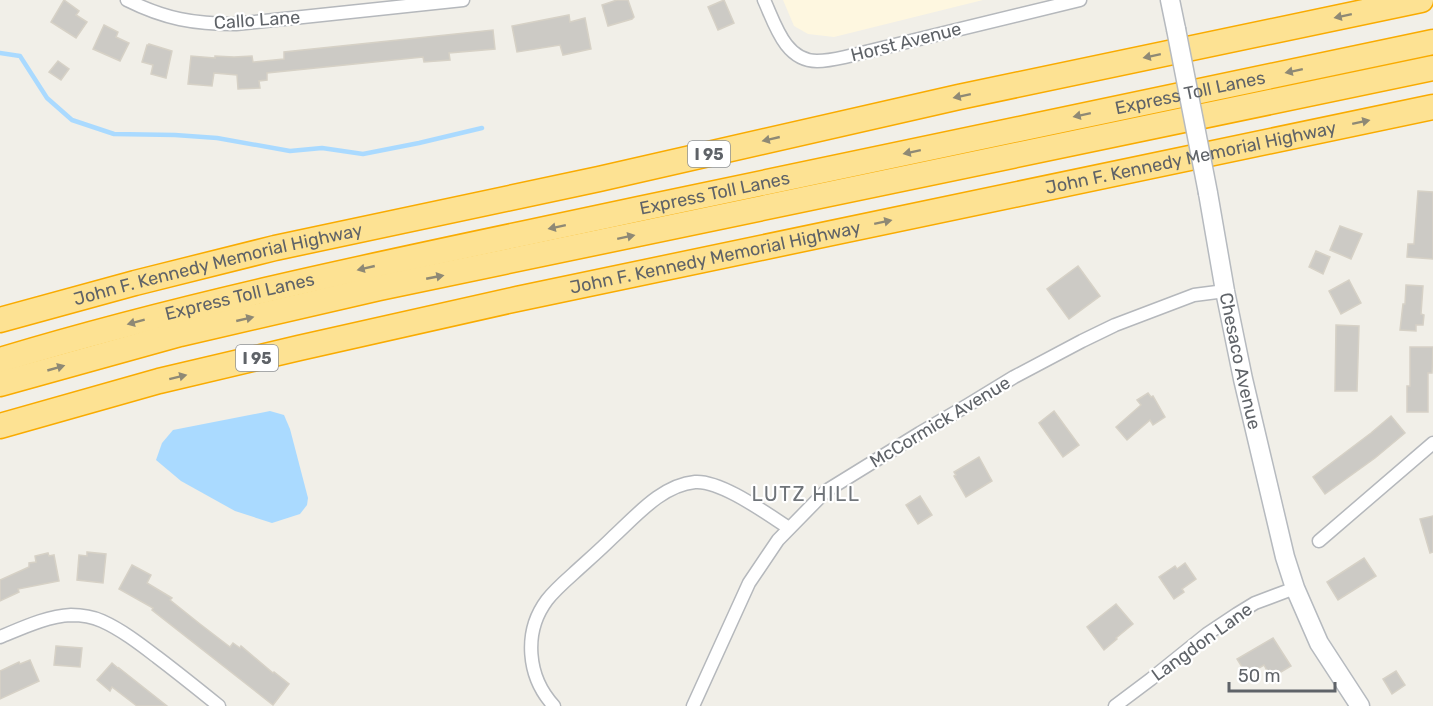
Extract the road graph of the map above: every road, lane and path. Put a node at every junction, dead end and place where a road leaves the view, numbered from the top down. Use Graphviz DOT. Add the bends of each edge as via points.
graph roads {
  1 [pos="127,0"];
  2 [pos="463,0"];
  3 [pos="764,0"];
  4 [pos="1080,0"];
  5 [pos="1170,0"];
  6 [pos="1421,0"];
  7 [pos="1433,42"];
  8 [pos="1433,68"];
  9 [pos="1433,107"];
  10 [pos="1225,291"];
  11 [pos="0,320"];
  12 [pos="0,360"];
  13 [pos="0,384"];
  14 [pos="0,426"];
  15 [pos="1433,443"];
  16 [pos="789,528"];
  17 [pos="1319,540"];
  18 [pos="1294,588"];
  19 [pos="0,638"];
  20 [pos="219,706"];
  21 [pos="554,706"];
  22 [pos="693,706"];
  23 [pos="1115,706"];
  24 [pos="1360,706"];
  1 -- 2 [label="street, Callo Lane" via="184,21 237,24"];
  3 -- 4 [label="street, Horst Avenue" via="785,44 797,56 815,62"];
  5 -- 10 [label="street, Chesaco Avenue, bridge"];
  6 -- 11 [label="highway, John F. Kennedy Memorial Highway / I 95, one-way" via="275,248"];
  7 -- 12 [label="highway, Express Toll Lanes, one-way" via="403,259 182,310"];
  13 -- 8 [label="highway, Express Toll Lanes, one-way" via="172,336 369,290"];
  14 -- 9 [label="highway, John F. Kennedy Memorial Highway / I 95, one-way" via="159,381 333,340"];
  10 -- 16 [label="street, McCormick Avenue" via="1194,295 1115,325 1024,372 826,491"];
  10 -- 18 [label="street, Chesaco Avenue"];
  15 -- 17 [label="street"];
  16 -- 21 [label="street" via="733,494 697,482 677,486 648,505 566,580 540,612 534,628 532,666 539,685"];
  16 -- 22 [label="street, McCormick Avenue" via="749,583"];
  18 -- 23 [label="street, Langdon Lane" via="1237,614"];
  18 -- 24 [label="street, Chesaco Avenue" via="1319,643"];
  19 -- 20 [label="street" via="59,616 100,620 140,644"];
}
